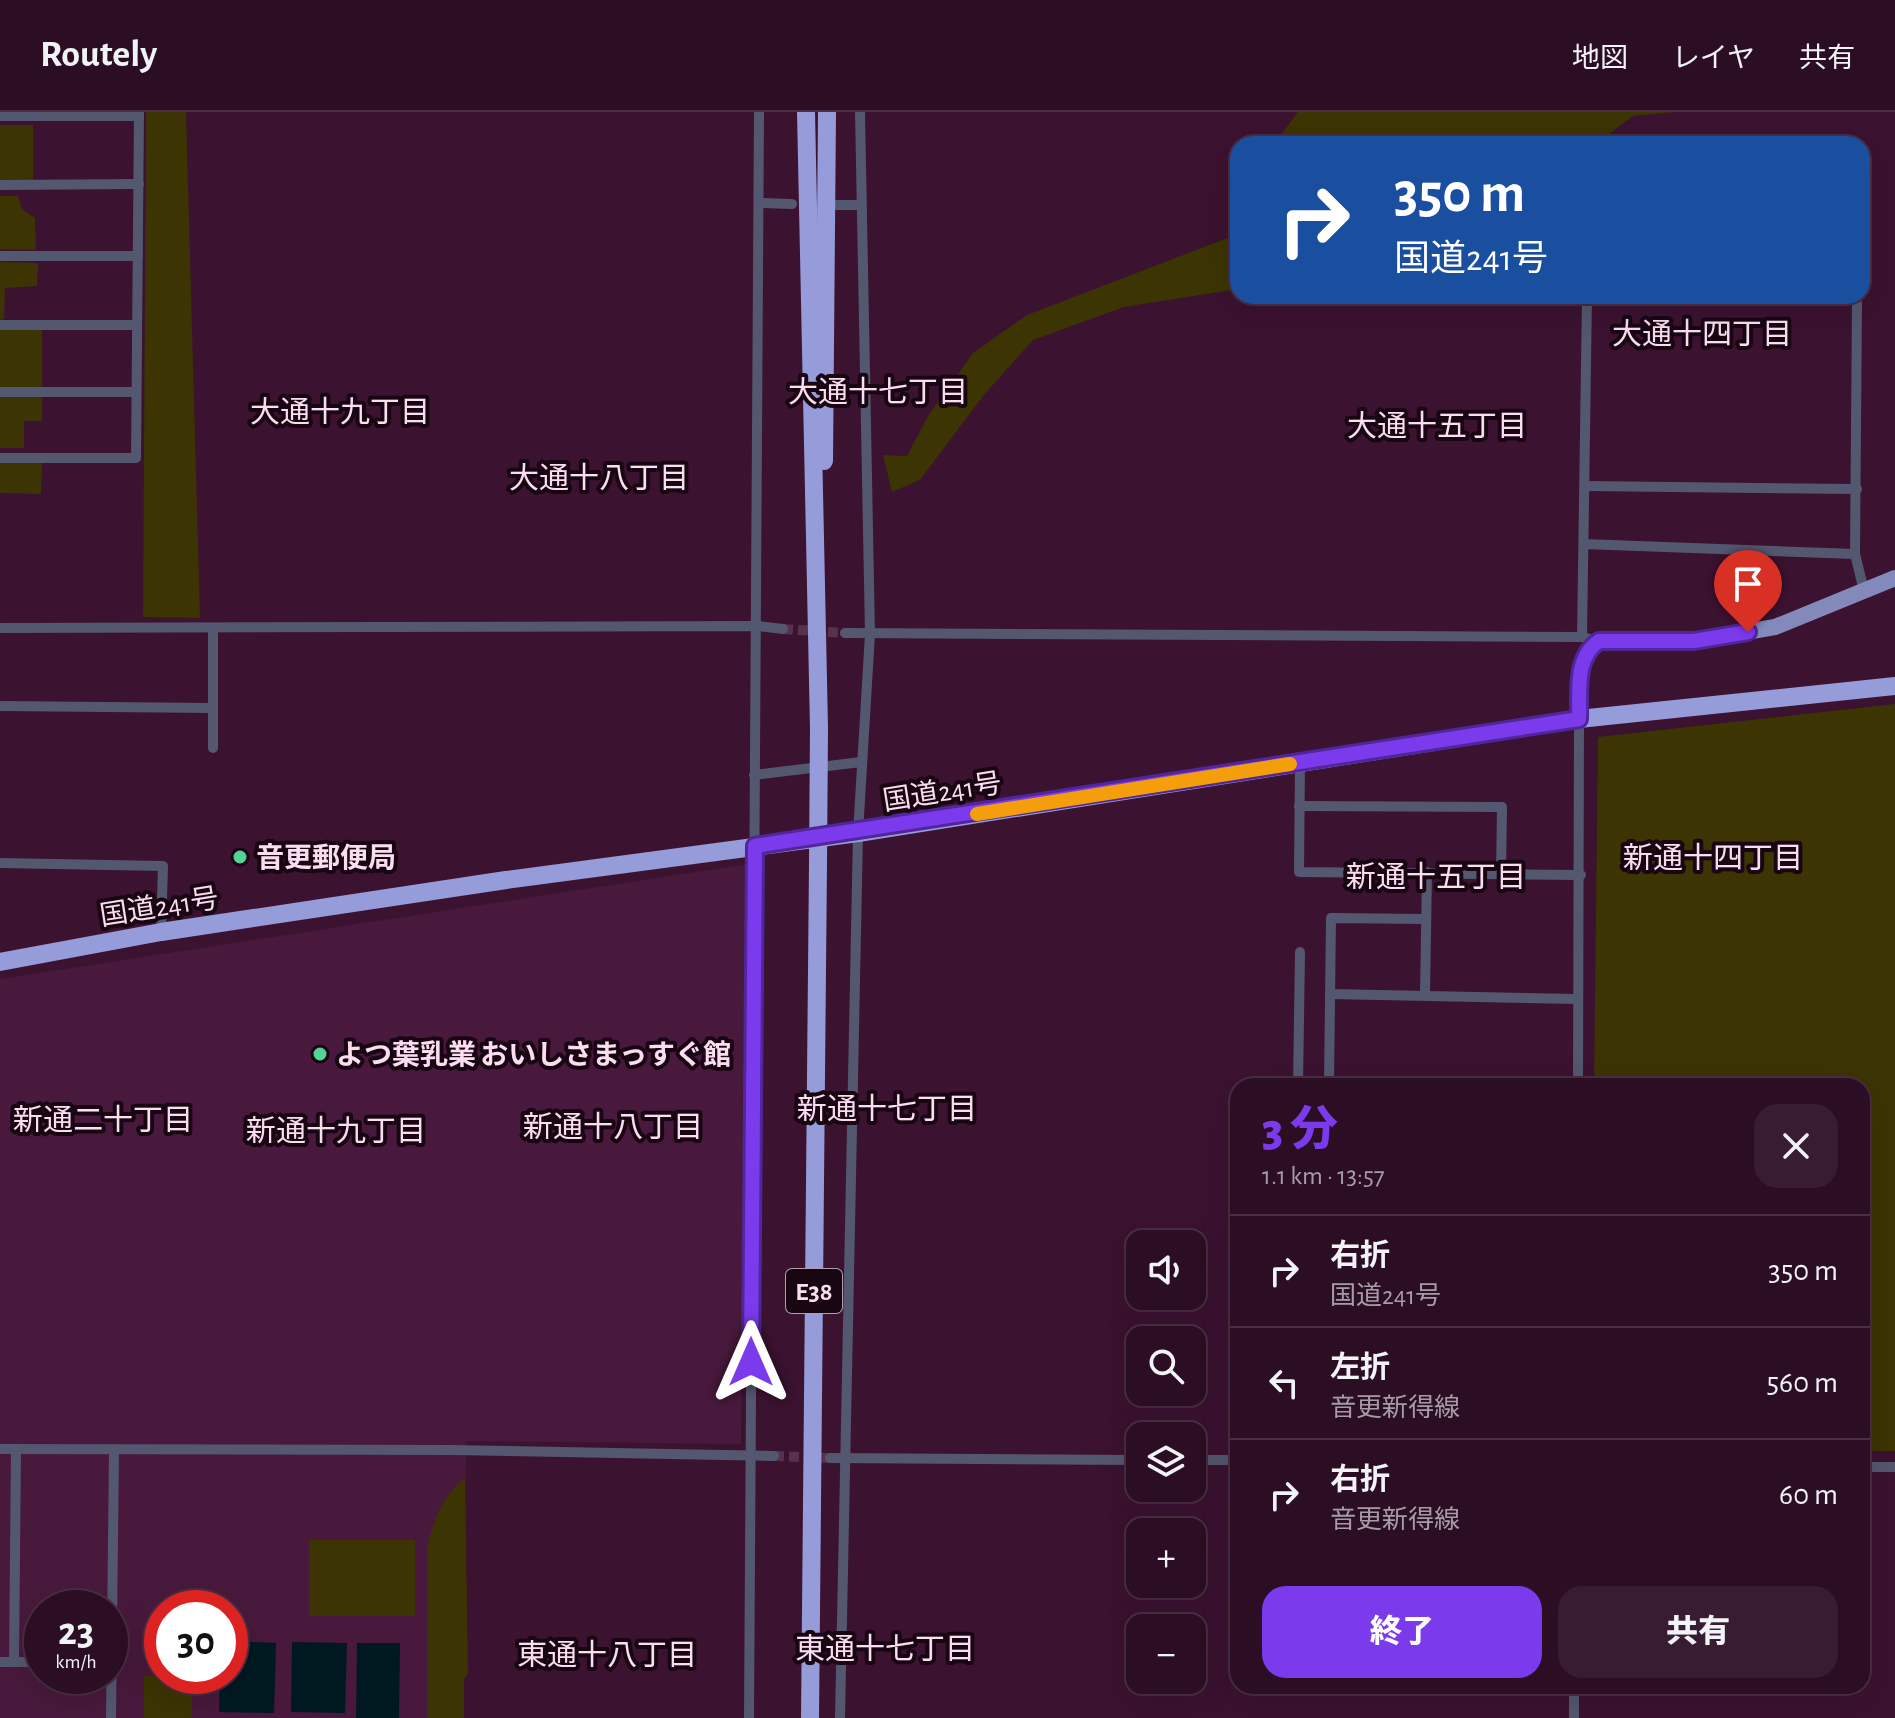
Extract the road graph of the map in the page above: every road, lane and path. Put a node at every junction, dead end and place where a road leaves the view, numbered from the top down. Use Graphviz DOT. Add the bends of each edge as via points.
graph roads {
  1 [pos="759,112"];
  2 [pos="806,112"];
  3 [pos="827,112"];
  4 [pos="860,112"];
  5 [pos="139,114"];
  6 [pos="0,116"];
  7 [pos="139,184"];
  8 [pos="0,185"];
  9 [pos="761,203"];
  10 [pos="792,204"];
  11 [pos="836,205"];
  12 [pos="861,205"];
  13 [pos="0,256"];
  14 [pos="138,256"];
  15 [pos="1587,304"];
  16 [pos="1857,304"];
  17 [pos="0,325"];
  18 [pos="137,325"];
  19 [pos="0,392"];
  20 [pos="136,392"];
  21 [pos="0,458"];
  22 [pos="1586,486"];
  23 [pos="1857,489"];
  24 [pos="1584,544"];
  25 [pos="1855,554"];
  26 [pos="1895,578"];
  27 [pos="1864,591"];
  28 [pos="758,626"];
  29 [pos="0,628"];
  30 [pos="213,628"];
  31 [pos="783,629"];
  32 [pos="845,633"];
  33 [pos="870,634"];
  34 [pos="1590,639"];
  35 [pos="1895,686"];
  36 [pos="0,706"];
  37 [pos="213,708"];
  38 [pos="1579,719"];
  39 [pos="819,728"];
  40 [pos="213,748"];
  41 [pos="861,762"];
  42 [pos="1300,763"];
  43 [pos="754,775"];
  44 [pos="1299,806"];
  45 [pos="858,833"];
  46 [pos="755,846"];
  47 [pos="0,863"];
  48 [pos="1427,872"];
  49 [pos="1501,874"];
  50 [pos="1581,875"];
  51 [pos="1426,919"];
  52 [pos="161,932"];
  53 [pos="1300,952"];
  54 [pos="0,962"];
  55 [pos="1330,994"];
  56 [pos="1425,995"];
  57 [pos="1578,999"];
  58 [pos="1298,1078"];
  59 [pos="1329,1078"];
  60 [pos="1578,1078"];
  61 [pos="0,1449"];
  62 [pos="16,1449"];
  63 [pos="114,1451"];
  64 [pos="750,1455"];
  65 [pos="774,1456"];
  66 [pos="830,1458"];
  67 [pos="845,1459"];
  68 [pos="1126,1460"];
  69 [pos="1206,1460"];
  70 [pos="1230,1460"];
  71 [pos="1870,1467"];
  72 [pos="1895,1467"];
  73 [pos="111,1590"];
  74 [pos="0,1662"];
  75 [pos="14,1662"];
  76 [pos="24,1662"];
  77 [pos="111,1694"];
  78 [pos="1574,1694"];
  79 [pos="111,1718"];
  80 [pos="749,1718"];
  81 [pos="810,1718"];
  82 [pos="840,1718"];
  83 [pos="1574,1718"];
  1 -- 9 [label="street"];
  2 -- 39 [label="highway, E38"];
  3 -- 39 [label="highway, E38"];
  4 -- 12 [label="street"];
  5 -- 6 [label="street"];
  5 -- 7 [label="street"];
  7 -- 8 [label="street"];
  7 -- 14 [label="street"];
  9 -- 10 [label="street"];
  9 -- 28 [label="street"];
  11 -- 12 [label="street"];
  12 -- 33 [label="street"];
  13 -- 14 [label="street"];
  14 -- 18 [label="street"];
  15 -- 22 [label="street"];
  16 -- 23 [label="street"];
  17 -- 18 [label="street"];
  18 -- 20 [label="street"];
  19 -- 20 [label="street"];
  20 -- 21 [label="street" via="136,458"];
  22 -- 23 [label="street"];
  22 -- 24 [label="street"];
  23 -- 25 [label="street"];
  24 -- 25 [label="street"];
  24 -- 34 [label="street"];
  25 -- 27 [label="street"];
  26 -- 27 [label="main road"];
  27 -- 34 [label="main road" via="1775,627 1694,641"];
  28 -- 30 [label="street"];
  28 -- 31 [label="street"];
  28 -- 43 [label="street"];
  29 -- 30 [label="street"];
  30 -- 37 [label="street"];
  32 -- 33 [label="street"];
  33 -- 34 [label="street"];
  33 -- 41 [label="street"];
  34 -- 38 [label="main road" via="1582,663"];
  35 -- 38 [label="highway, 国道241号"];
  36 -- 37 [label="street"];
  37 -- 40 [label="street"];
  38 -- 42 [label="highway, 国道241号"];
  38 -- 50 [label="street"];
  39 -- 81 [label="highway, E38, bridge"];
  41 -- 43 [label="street"];
  41 -- 45 [label="street"];
  42 -- 44 [label="street"];
  42 -- 45 [label="highway, 国道241号"];
  43 -- 46 [label="street"];
  44 -- 48 [label="street" via="1299,872"];
  44 -- 49 [label="street" via="1502,807"];
  45 -- 46 [label="highway, 国道241号"];
  45 -- 67 [label="street"];
  46 -- 52 [label="highway, 国道241号"];
  46 -- 64 [label="street"];
  47 -- 52 [label="street" via="163,866"];
  48 -- 49 [label="street"];
  48 -- 51 [label="street"];
  49 -- 50 [label="street"];
  50 -- 57 [label="street"];
  51 -- 55 [label="street" via="1331,918"];
  51 -- 56 [label="street"];
  52 -- 54 [label="highway, 国道241号"];
  53 -- 58 [label="street"];
  55 -- 56 [label="street"];
  55 -- 59 [label="street"];
  56 -- 57 [label="street"];
  57 -- 60 [label="street"];
  61 -- 62 [label="street"];
  62 -- 63 [label="street"];
  62 -- 75 [label="street"];
  63 -- 64 [label="street"];
  63 -- 73 [label="street"];
  64 -- 65 [label="street"];
  64 -- 80 [label="street"];
  66 -- 67 [label="street"];
  67 -- 68 [label="street"];
  67 -- 82 [label="street"];
  69 -- 70 [label="street"];
  71 -- 72 [label="street"];
  74 -- 75 [label="street"];
  75 -- 76 [label="street"];
  77 -- 79 [label="street"];
  78 -- 83 [label="street"];
}
